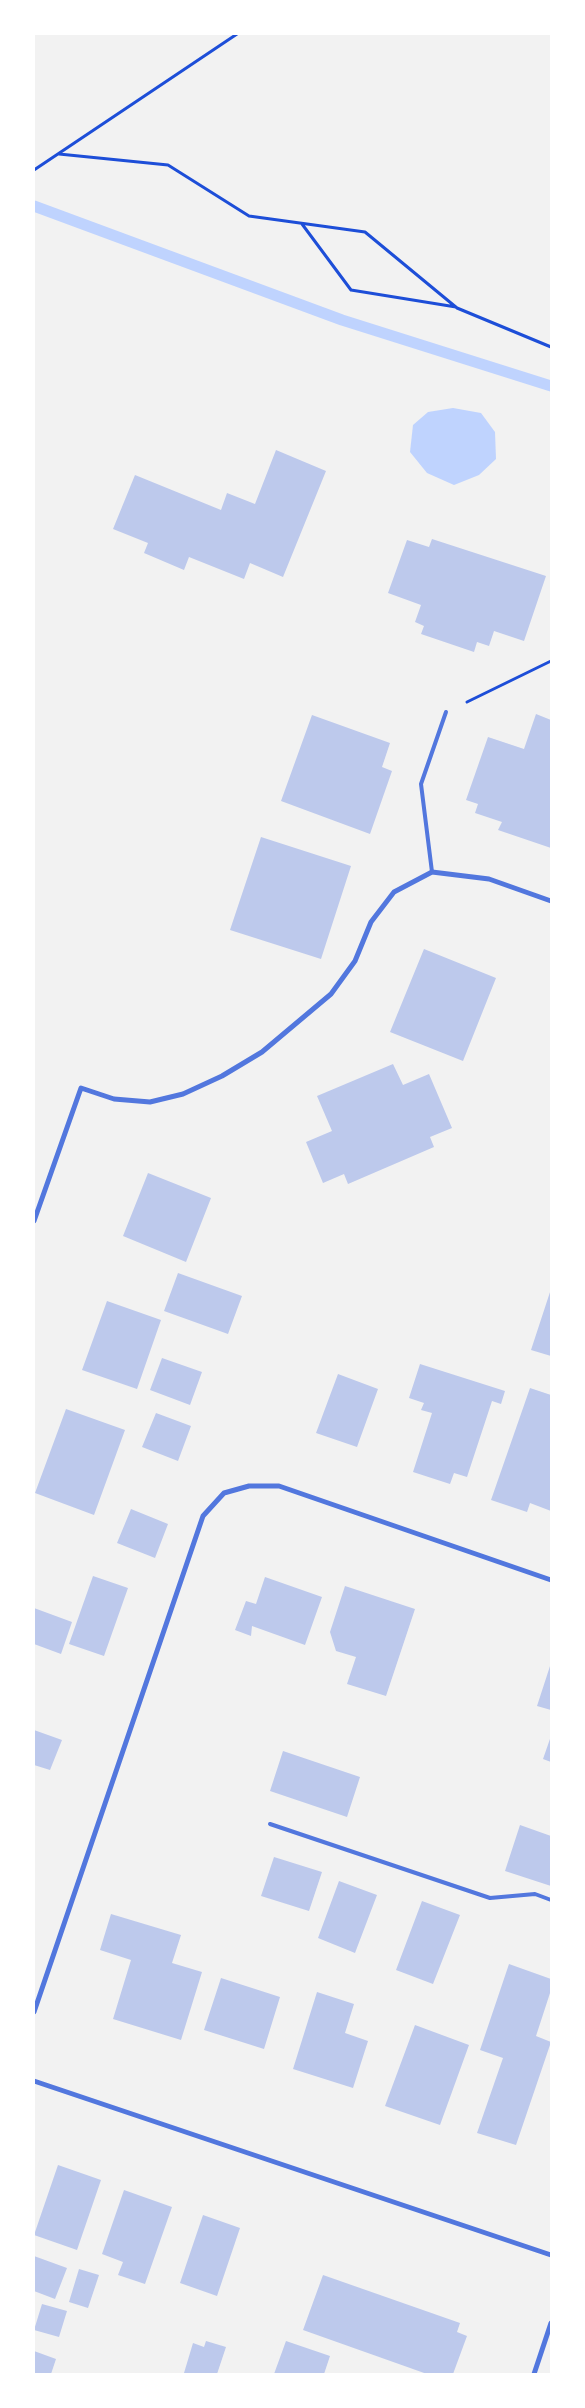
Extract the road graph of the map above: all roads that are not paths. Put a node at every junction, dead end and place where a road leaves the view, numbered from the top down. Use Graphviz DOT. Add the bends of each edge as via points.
graph roads {
  1 [pos="446,712"];
  2 [pos="432,872"];
  3 [pos="551,901"];
  4 [pos="34,1221"];
  5 [pos="551,1580"];
  6 [pos="270,1824"];
  7 [pos="551,1900"];
  8 [pos="34,2012"];
  9 [pos="34,2081"];
  10 [pos="551,2256"];
  11 [pos="551,2323"];
  12 [pos="534,2374"];
  1 -- 2 [label="lane" via="421,784"];
  2 -- 3 [label="street" via="489,879"];
  2 -- 4 [label="street" via="394,892 371,922 355,961 331,994 262,1052 183,1094 150,1102 114,1099 81,1088"];
  5 -- 8 [label="street" via="279,1486 249,1486 224,1493 203,1516"];
  6 -- 7 [label="lane" via="490,1898 535,1894"];
  9 -- 10 [label="street"];
  11 -- 12 [label="street"];
}
